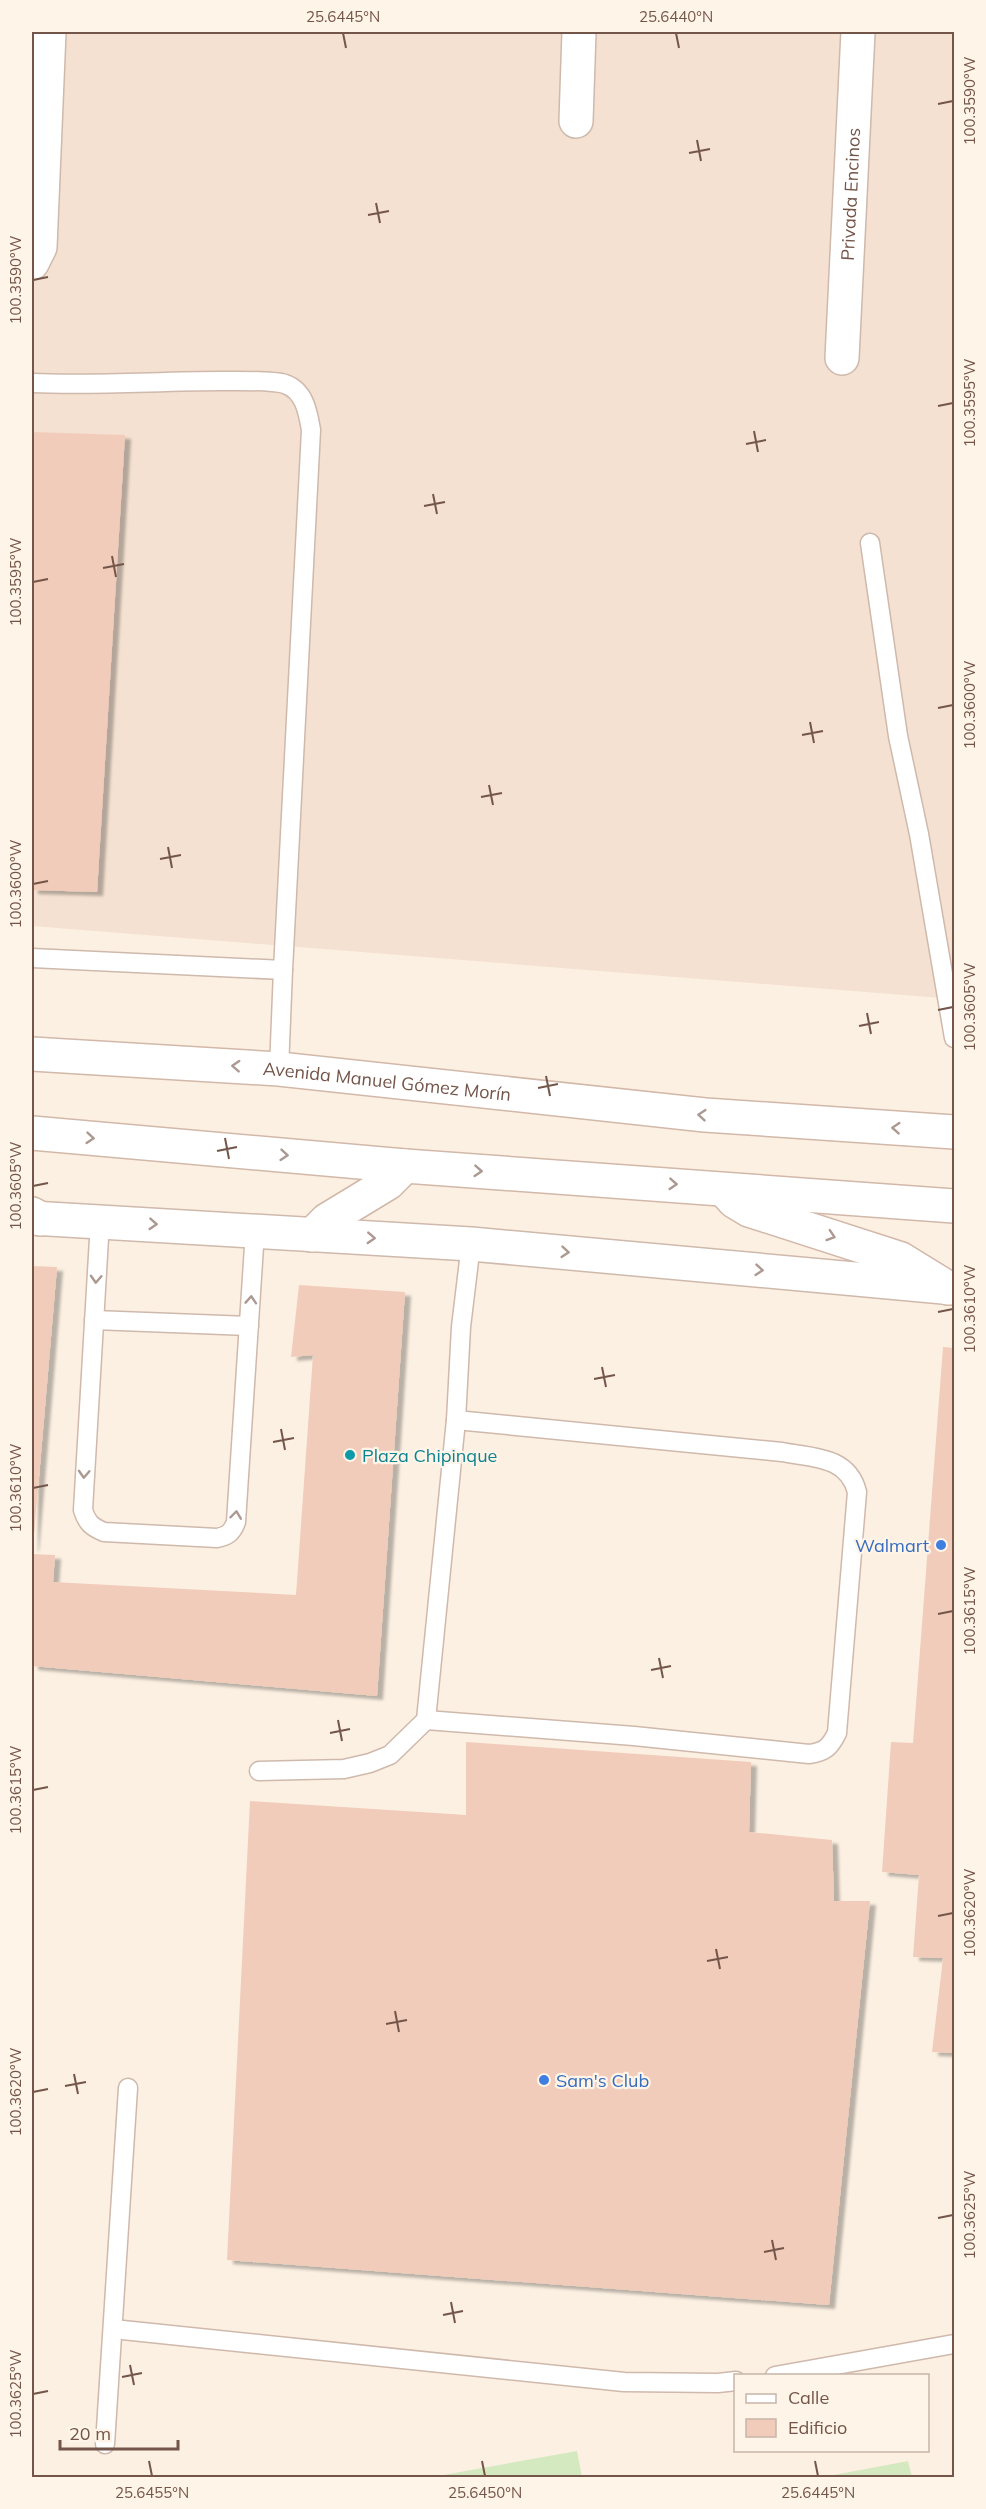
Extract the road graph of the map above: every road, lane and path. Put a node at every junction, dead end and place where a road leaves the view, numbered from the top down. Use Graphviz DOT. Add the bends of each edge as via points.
graph roads {
  1 [pos="49,32"];
  2 [pos="579,32"];
  3 [pos="858,32"];
  4 [pos="576,121"];
  5 [pos="36,255"];
  6 [pos="842,358"];
  7 [pos="32,383"];
  8 [pos="870,543"];
  9 [pos="32,958"];
  10 [pos="283,970"];
  11 [pos="954,1038"];
  12 [pos="32,1054"];
  13 [pos="279,1069"];
  14 [pos="32,1132"];
  15 [pos="954,1132"];
  16 [pos="405,1166"];
  17 [pos="722,1188"];
  18 [pos="954,1206"];
  19 [pos="34,1217"];
  20 [pos="100,1221"];
  21 [pos="255,1231"];
  22 [pos="312,1235"];
  23 [pos="471,1244"];
  24 [pos="951,1288"];
  25 [pos="94,1320"];
  26 [pos="249,1326"];
  27 [pos="456,1420"];
  28 [pos="426,1720"];
  29 [pos="259,1771"];
  30 [pos="128,2088"];
  31 [pos="112,2329"];
  32 [pos="954,2344"];
  33 [pos="785,2374"];
  34 [pos="734,2381"];
  35 [pos="105,2444"];
  1 -- 5 [label="main road"];
  2 -- 4 [label="main road"];
  3 -- 6 [label="main road, Privada Encinos"];
  7 -- 10 [label="lane" via="286,384 299,393 307,409 310,430"];
  8 -- 11 [label="lane" via="898,736"];
  9 -- 10 [label="lane"];
  10 -- 13 [label="lane"];
  13 -- 12 [label="main road, Avenida Manuel Gómez Morín, one-way"];
  15 -- 13 [label="main road, Avenida Manuel Gómez Morín, one-way" via="705,1115"];
  14 -- 16 [label="main road, one-way"];
  16 -- 17 [label="main road, one-way"];
  16 -- 22 [label="main road" via="387,1183 327,1220"];
  17 -- 18 [label="main road"];
  17 -- 24 [label="main road, one-way" via="748,1210 901,1259"];
  19 -- 20 [label="main road"];
  20 -- 21 [label="main road, one-way"];
  20 -- 25 [label="lane, one-way"];
  21 -- 22 [label="main road"];
  26 -- 21 [label="lane, one-way"];
  22 -- 23 [label="main road, one-way"];
  23 -- 24 [label="main road, one-way"];
  23 -- 27 [label="lane"];
  25 -- 26 [label="lane"];
  25 -- 26 [label="lane, one-way" via="82,1510 86,1521 104,1532 217,1538 232,1531 236,1522"];
  27 -- 28 [label="lane"];
  27 -- 28 [label="lane" via="782,1452 830,1461 850,1473 857,1492 837,1733 827,1749 809,1754"];
  28 -- 29 [label="lane" via="390,1755 364,1765"];
  30 -- 31 [label="lane"];
  31 -- 34 [label="lane" via="624,2382"];
  31 -- 35 [label="lane"];
  32 -- 33 [label="lane"];
}
